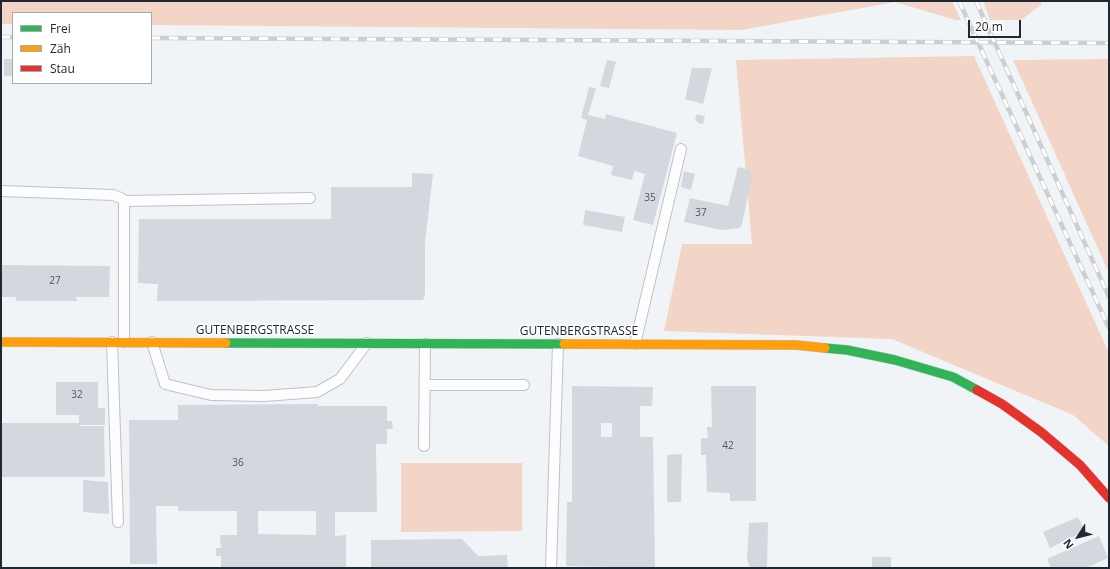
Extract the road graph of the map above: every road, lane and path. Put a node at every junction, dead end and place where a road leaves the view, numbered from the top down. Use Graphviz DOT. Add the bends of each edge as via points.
graph roads {
  1 [pos="681,148"];
  2 [pos="1,191"];
  3 [pos="310,198"];
  4 [pos="124,201"];
  5 [pos="1,342"];
  6 [pos="112,342"];
  7 [pos="124,342"];
  8 [pos="152,342"];
  9 [pos="367,343"];
  10 [pos="425,344"];
  11 [pos="558,344"];
  12 [pos="635,344"];
  13 [pos="425,385"];
  14 [pos="524,385"];
  15 [pos="424,446"];
  16 [pos="1109,498"];
  17 [pos="118,522"];
  18 [pos="551,568"];
  1 -- 12 [label="lane"];
  2 -- 4 [label="lane" via="113,194"];
  3 -- 4 [label="lane"];
  4 -- 7 [label="lane"];
  5 -- 6 [label="street, GUTENBERGSTRASSE"];
  6 -- 7 [label="street, GUTENBERGSTRASSE"];
  6 -- 17 [label="lane"];
  7 -- 8 [label="street, GUTENBERGSTRASSE"];
  8 -- 9 [label="street, GUTENBERGSTRASSE"];
  8 -- 9 [label="lane" via="165,384 211,395 256,396 317,392 340,379"];
  9 -- 10 [label="street, GUTENBERGSTRASSE"];
  10 -- 11 [label="street, GUTENBERGSTRASSE"];
  10 -- 13 [label="lane"];
  11 -- 12 [label="street, GUTENBERGSTRASSE"];
  11 -- 18 [label="lane"];
  12 -- 16 [label="street, GUTENBERGSTRASSE" via="796,345 847,350 895,360 952,377 1002,404 1041,432 1080,465"];
  13 -- 14 [label="lane"];
  13 -- 15 [label="lane"];
}
